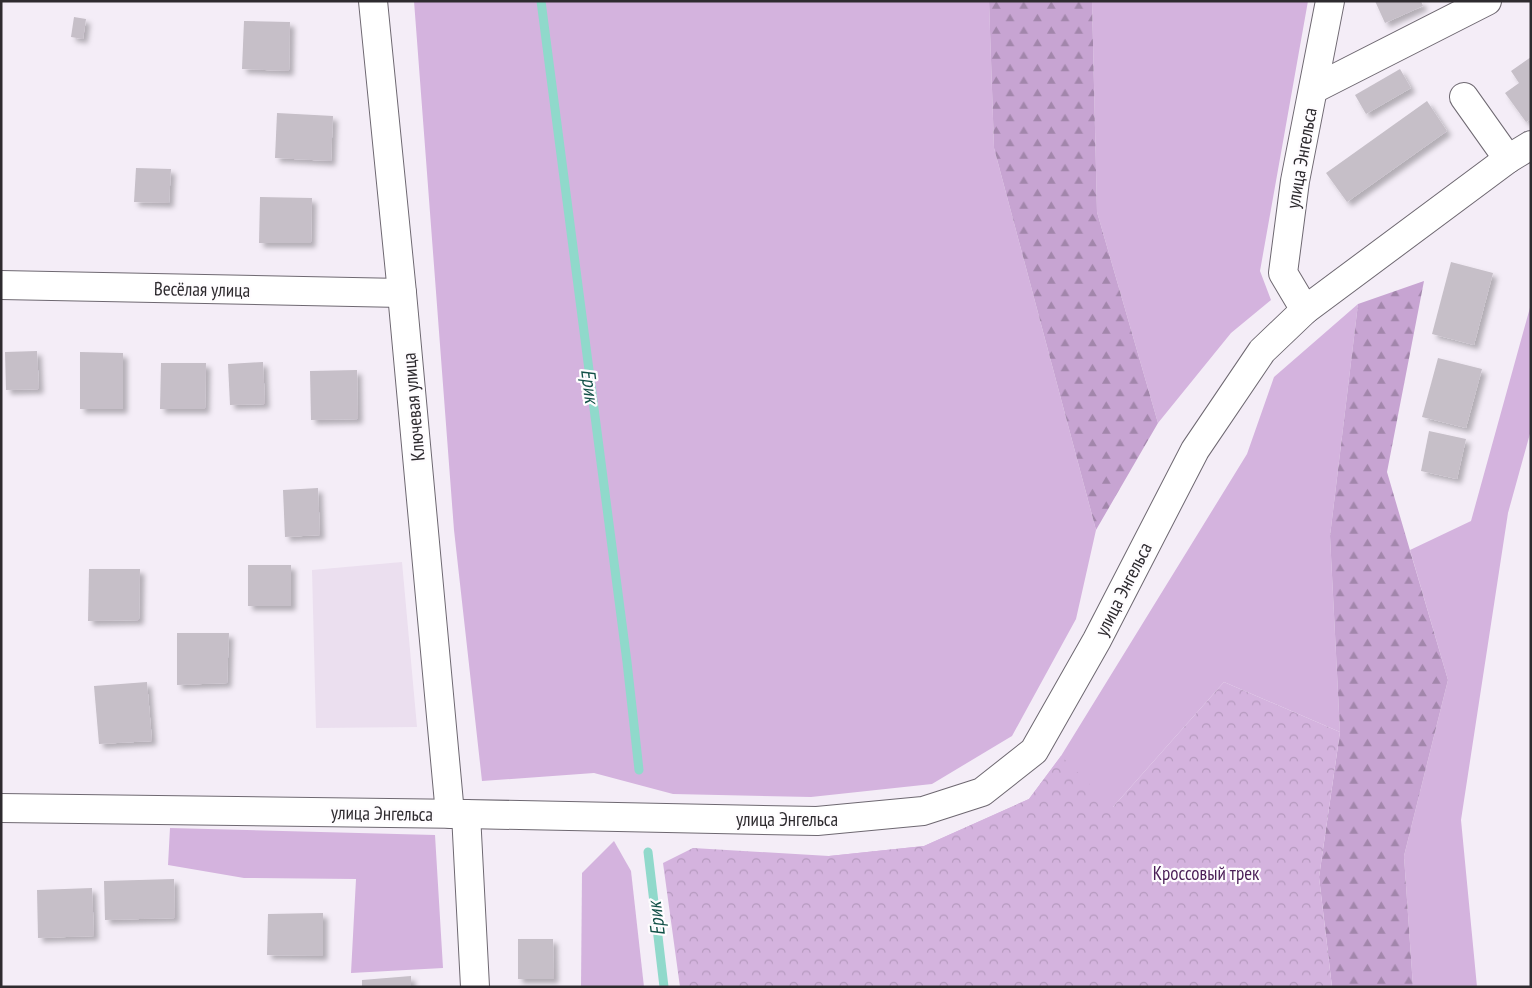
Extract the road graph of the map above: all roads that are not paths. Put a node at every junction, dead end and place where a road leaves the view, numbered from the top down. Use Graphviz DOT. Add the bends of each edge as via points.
graph roads {
  1 [pos="373,1"];
  2 [pos="1330,1"];
  3 [pos="1487,1"];
  4 [pos="1314,89"];
  5 [pos="1464,97"];
  6 [pos="1523,150"];
  7 [pos="1,285"];
  8 [pos="402,293"];
  9 [pos="1305,310"];
  10 [pos="1,808"];
  11 [pos="458,814"];
  12 [pos="475,987"];
  1 -- 8 [label="street, Ключевая улица"];
  2 -- 4 [label="street, улица Энгельса"];
  3 -- 4 [label="street"];
  4 -- 9 [label="street, улица Энгельса" via="1295,181 1283,272"];
  5 -- 6 [label="street"];
  6 -- 9 [label="street, улица Энгельса"];
  7 -- 8 [label="street, Весёлая улица"];
  8 -- 11 [label="street, Ключевая улица"];
  9 -- 11 [label="street, улица Энгельса" via="1262,351 1195,450 1034,751 982,792 923,811 817,821"];
  10 -- 11 [label="street, улица Энгельса"];
  11 -- 12 [label="street, Ключевая улица"];
}
